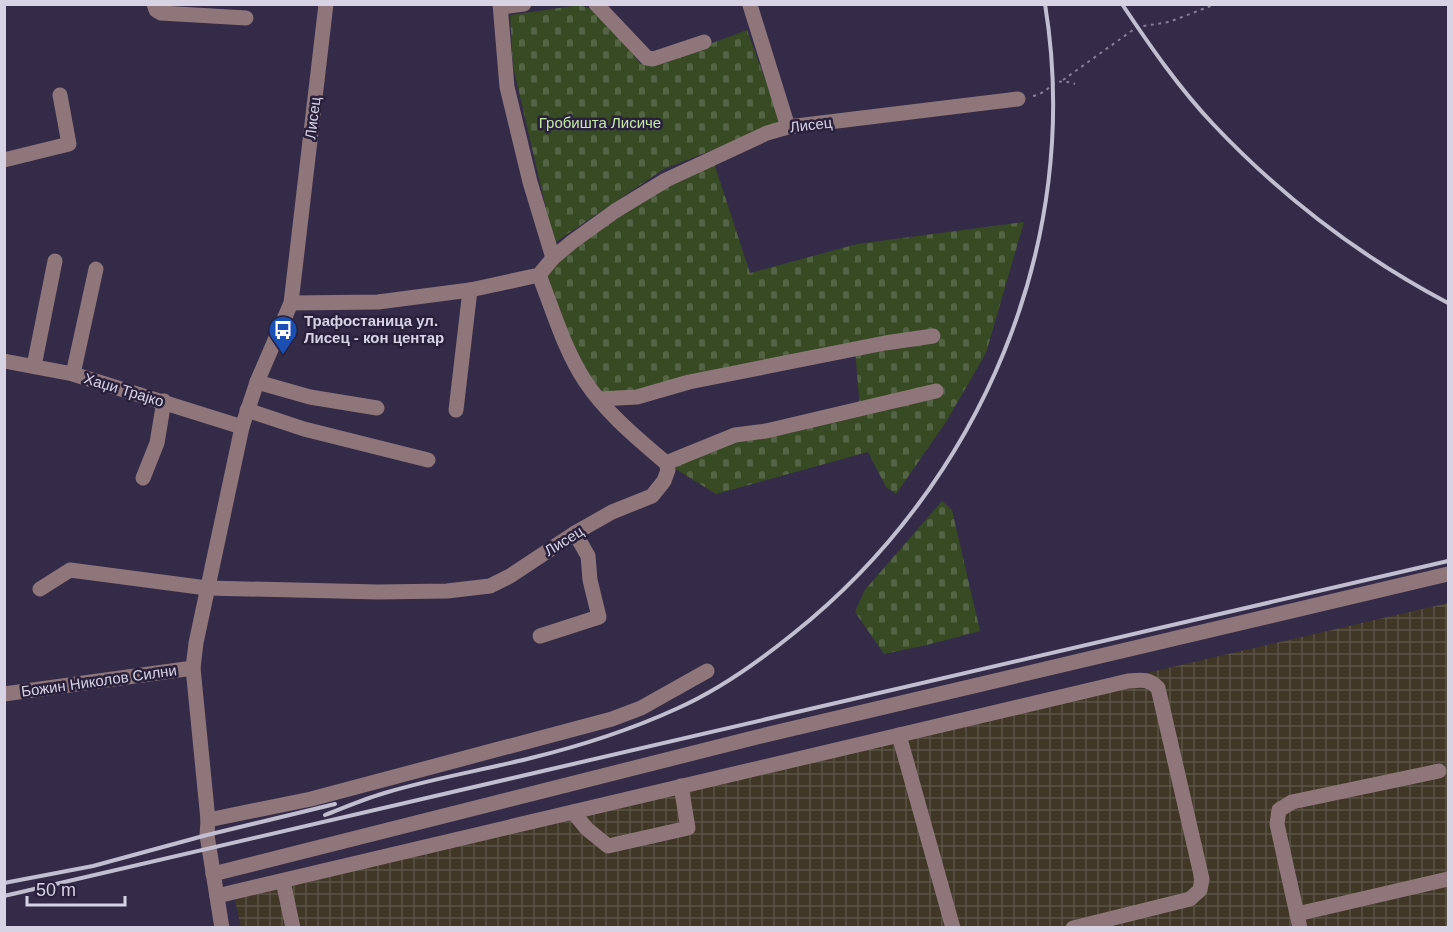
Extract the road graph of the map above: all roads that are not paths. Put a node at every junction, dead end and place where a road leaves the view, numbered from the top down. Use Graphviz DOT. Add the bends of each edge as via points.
graph roads {
  1 [pos="154,4"];
  2 [pos="326,4"];
  3 [pos="524,4"];
  4 [pos="596,4"];
  5 [pos="750,5"];
  6 [pos="500,6"];
  7 [pos="246,18"];
  8 [pos="704,42"];
  9 [pos="60,95"];
  10 [pos="1018,99"];
  11 [pos="788,127"];
  12 [pos="4,160"];
  13 [pos="553,258"];
  14 [pos="55,261"];
  15 [pos="96,270"];
  16 [pos="538,275"];
  17 [pos="470,290"];
  18 [pos="291,303"];
  19 [pos="933,336"];
  20 [pos="4,361"];
  21 [pos="34,366"];
  22 [pos="74,374"];
  23 [pos="257,382"];
  24 [pos="936,391"];
  25 [pos="599,399"];
  26 [pos="164,401"];
  27 [pos="376,408"];
  28 [pos="247,410"];
  29 [pos="456,410"];
  30 [pos="242,426"];
  31 [pos="428,460"];
  32 [pos="666,463"];
  33 [pos="143,478"];
  34 [pos="575,533"];
  35 [pos="1449,574"];
  36 [pos="207,588"];
  37 [pos="40,589"];
  38 [pos="540,636"];
  39 [pos="193,668"];
  40 [pos="707,671"];
  41 [pos="4,694"];
  42 [pos="899,735"];
  43 [pos="1439,771"];
  44 [pos="681,786"];
  45 [pos="573,812"];
  46 [pos="208,820"];
  47 [pos="213,874"];
  48 [pos="1449,879"];
  49 [pos="284,880"];
  50 [pos="217,897"];
  51 [pos="1298,921"];
  52 [pos="222,927"];
  53 [pos="293,927"];
  54 [pos="953,927"];
  55 [pos="1073,927"];
  1 -- 7 [label="street" via="161,12"];
  2 -- 18 [label="street, Лисец"];
  3 -- 6 [label="street"];
  4 -- 8 [label="street" via="647,58"];
  5 -- 11 [label="street"];
  6 -- 13 [label="street" via="507,87"];
  9 -- 12 [label="street" via="69,144"];
  10 -- 11 [label="street, Лисец"];
  11 -- 13 [label="street, Лисец" via="767,132 666,180 615,211"];
  13 -- 16 [label="street, Лисец"];
  14 -- 21 [label="street"];
  15 -- 22 [label="street"];
  16 -- 17 [label="street"];
  16 -- 25 [label="street" via="571,354"];
  17 -- 18 [label="street" via="378,302"];
  17 -- 29 [label="street"];
  18 -- 23 [label="street, Лисец"];
  19 -- 25 [label="street" via="689,382 637,397"];
  20 -- 21 [label="street, Хаџи Трајко"];
  21 -- 22 [label="street, Хаџи Трајко"];
  22 -- 26 [label="street, Хаџи Трајко"];
  23 -- 27 [label="street" via="310,397"];
  23 -- 28 [label="street, Лисец"];
  24 -- 32 [label="street" via="735,435"];
  25 -- 32 [label="street"];
  26 -- 30 [label="street, Хаџи Трајко"];
  26 -- 33 [label="street" via="157,443"];
  28 -- 30 [label="street, Лисец"];
  28 -- 31 [label="street" via="304,429"];
  30 -- 36 [label="street, Лисец"];
  32 -- 34 [label="street, Лисец" via="664,481 652,496"];
  34 -- 36 [label="street, Лисец" via="490,586 378,592"];
  34 -- 38 [label="street" via="588,555 599,617"];
  35 -- 47 [label="street" via="757,737"];
  36 -- 37 [label="street, Лисец" via="70,570"];
  36 -- 39 [label="street, Лисец"];
  39 -- 41 [label="street, Божин Николов Силни"];
  39 -- 46 [label="street, Лисец"];
  40 -- 46 [label="street" via="641,708 612,719 311,800"];
  42 -- 44 [label="street"];
  42 -- 54 [label="street"];
  42 -- 55 [label="street" via="1128,681 1144,679 1158,688 1202,879 1200,890 1190,899"];
  43 -- 51 [label="street" via="1292,802 1279,810 1277,824"];
  44 -- 45 [label="street"];
  44 -- 45 [label="street" via="688,828 608,846"];
  45 -- 49 [label="street"];
  46 -- 47 [label="street, Лисец"];
  47 -- 50 [label="street, Лисец"];
  48 -- 51 [label="street"];
  49 -- 50 [label="street"];
  49 -- 53 [label="street"];
  50 -- 52 [label="street, Лисец"];
}
